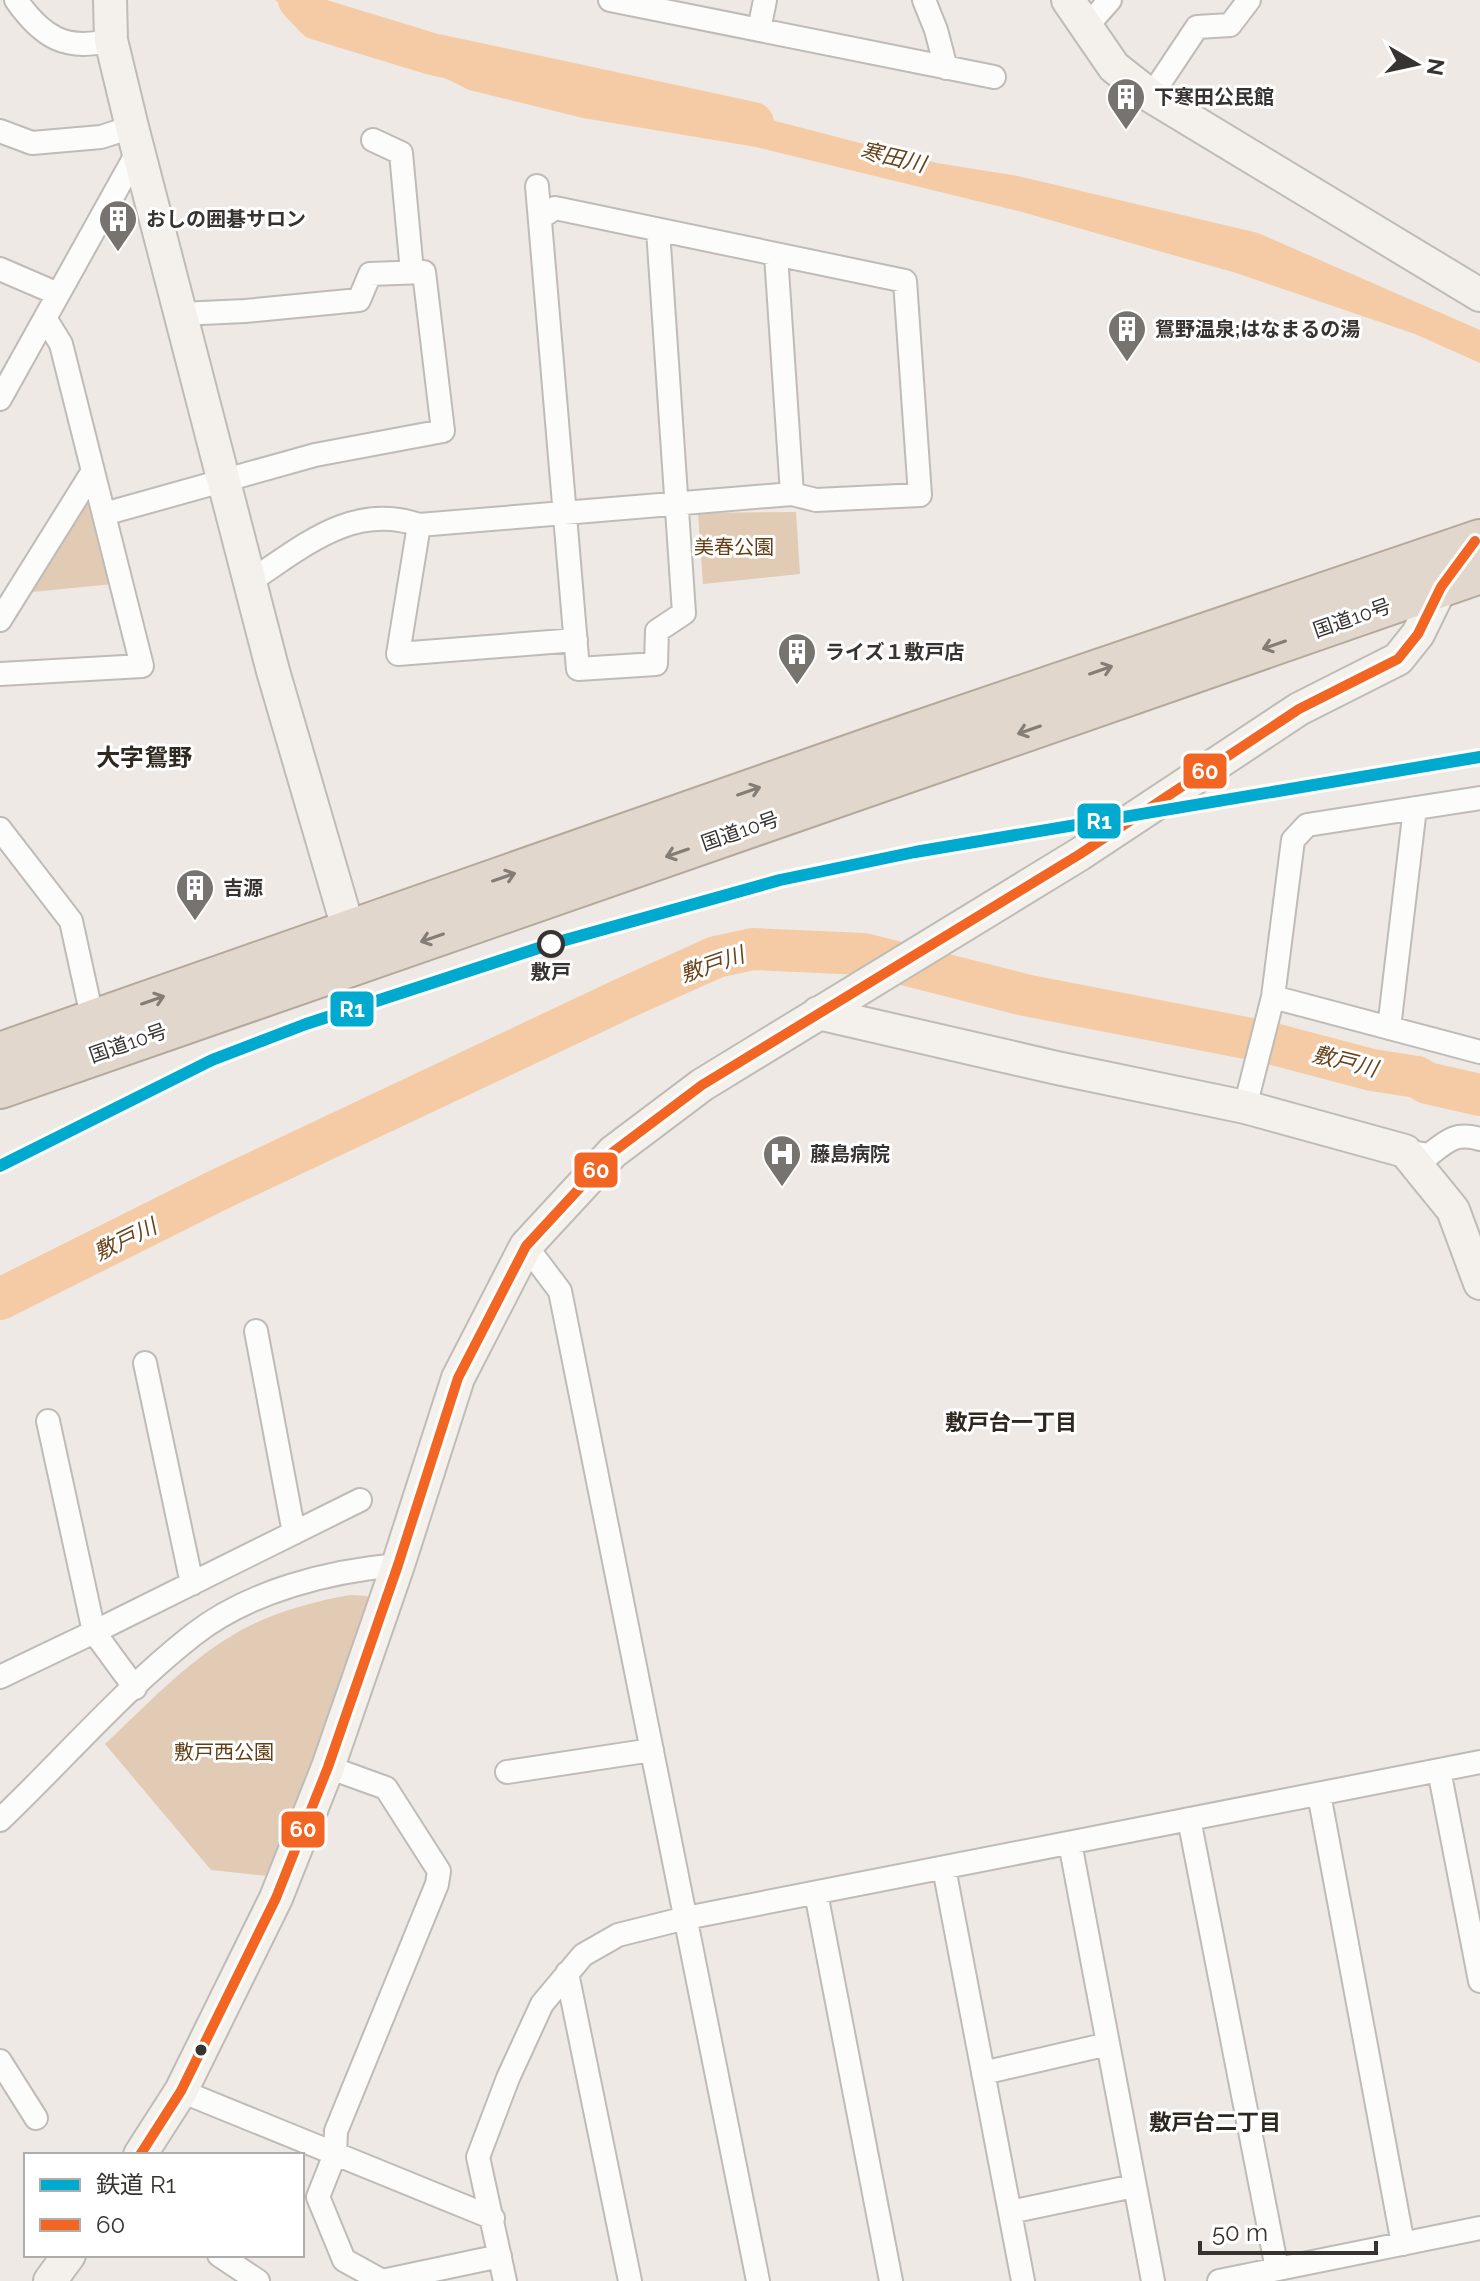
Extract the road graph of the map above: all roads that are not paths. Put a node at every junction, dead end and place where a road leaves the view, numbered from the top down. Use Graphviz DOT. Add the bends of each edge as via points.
graph roads {
  1 [pos="16,0"];
  2 [pos="110,0"];
  3 [pos="610,0"];
  4 [pos="765,0"];
  5 [pos="924,0"];
  6 [pos="1068,0"];
  7 [pos="1110,0"];
  8 [pos="1249,0"];
  9 [pos="648,4"];
  10 [pos="1086,27"];
  11 [pos="759,30"];
  12 [pos="111,40"];
  13 [pos="946,68"];
  14 [pos="994,77"];
  15 [pos="1151,96"];
  16 [pos="0,131"];
  17 [pos="135,139"];
  18 [pos="373,140"];
  19 [pos="537,186"];
  20 [pos="540,218"];
  21 [pos="658,230"];
  22 [pos="776,255"];
  23 [pos="0,269"];
  24 [pos="412,272"];
  25 [pos="1476,284"];
  26 [pos="58,294"];
  27 [pos="180,314"];
  28 [pos="45,318"];
  29 [pos="0,399"];
  30 [pos="93,471"];
  31 [pos="223,482"];
  32 [pos="792,494"];
  33 [pos="677,504"];
  34 [pos="565,513"];
  35 [pos="104,514"];
  36 [pos="419,525"];
  37 [pos="1478,552"];
  38 [pos="249,582"];
  39 [pos="1441,587"];
  40 [pos="0,620"];
  41 [pos="576,640"];
  42 [pos="0,674"];
  43 [pos="1480,798"];
  44 [pos="1415,808"];
  45 [pos="0,829"];
  46 [pos="353,947"];
  47 [pos="1273,997"];
  48 [pos="818,1013"];
  49 [pos="93,1021"];
  50 [pos="1389,1028"];
  51 [pos="1480,1052"];
  52 [pos="0,1053"];
  53 [pos="0,1088"];
  54 [pos="1248,1097"];
  55 [pos="1480,1139"];
  56 [pos="1405,1151"];
  57 [pos="1453,1210"];
  58 [pos="1480,1234"];
  59 [pos="526,1246"];
  60 [pos="1480,1283"];
  61 [pos="256,1331"];
  62 [pos="145,1363"];
  63 [pos="48,1421"];
  64 [pos="360,1500"];
  65 [pos="294,1533"];
  66 [pos="398,1565"];
  67 [pos="192,1584"];
  68 [pos="94,1632"];
  69 [pos="0,1677"];
  70 [pos="135,1688"];
  71 [pos="652,1750"];
  72 [pos="1480,1762"];
  73 [pos="328,1767"];
  74 [pos="1439,1770"];
  75 [pos="507,1772"];
  76 [pos="1319,1794"];
  77 [pos="1189,1819"];
  78 [pos="0,1820"];
  79 [pos="1070,1843"];
  80 [pos="944,1868"];
  81 [pos="816,1893"];
  82 [pos="686,1918"];
  83 [pos="567,1973"];
  84 [pos="1480,1981"];
  85 [pos="1108,2044"];
  86 [pos="0,2061"];
  87 [pos="983,2073"];
  88 [pos="181,2091"];
  89 [pos="36,2118"];
  90 [pos="141,2153"];
  91 [pos="335,2154"];
  92 [pos="1134,2186"];
  93 [pos="1010,2212"];
  94 [pos="493,2218"];
  95 [pos="1480,2228"];
  96 [pos="1403,2244"];
  97 [pos="500,2256"];
  98 [pos="68,2257"];
  99 [pos="227,2267"];
  100 [pos="1277,2269"];
  101 [pos="50,2281"];
  102 [pos="258,2281"];
  103 [pos="505,2281"];
  104 [pos="630,2281"];
  105 [pos="758,2281"];
  106 [pos="891,2281"];
  107 [pos="1023,2281"];
  108 [pos="1153,2281"];
  109 [pos="1219,2281"];
  1 -- 12 [label="street" via="39,27 60,41 80,46"];
  2 -- 12 [label="street"];
  3 -- 9 [label="street"];
  4 -- 11 [label="street"];
  5 -- 13 [label="street"];
  6 -- 10 [label="street"];
  7 -- 10 [label="street"];
  8 -- 15 [label="street" via="1230,25 1197,27"];
  9 -- 11 [label="street"];
  10 -- 15 [label="street" via="1114,67"];
  11 -- 13 [label="street"];
  12 -- 17 [label="street"];
  13 -- 14 [label="street"];
  15 -- 25 [label="street"];
  16 -- 17 [label="street" via="32,143"];
  17 -- 26 [label="street"];
  17 -- 27 [label="street"];
  18 -- 24 [label="street" via="401,153"];
  19 -- 20 [label="street"];
  20 -- 21 [label="street" via="555,208"];
  20 -- 34 [label="street"];
  21 -- 22 [label="street"];
  21 -- 33 [label="street"];
  22 -- 32 [label="street"];
  22 -- 32 [label="street" via="905,281 920,495 816,500"];
  23 -- 26 [label="street"];
  24 -- 27 [label="street" via="370,274 359,300"];
  24 -- 31 [label="street" via="424,272 443,431 315,455"];
  26 -- 28 [label="street"];
  27 -- 31 [label="street"];
  28 -- 29 [label="street"];
  28 -- 30 [label="street" via="61,344"];
  30 -- 35 [label="street"];
  30 -- 40 [label="street"];
  31 -- 35 [label="street"];
  31 -- 38 [label="street"];
  32 -- 33 [label="street"];
  33 -- 34 [label="street"];
  33 -- 41 [label="street" via="684,613 657,631 656,664 578,669"];
  34 -- 36 [label="street"];
  34 -- 41 [label="street"];
  35 -- 42 [label="street" via="142,666"];
  36 -- 38 [label="street" via="384,517 353,522"];
  36 -- 41 [label="street" via="398,654"];
  37 -- 39 [label="highway, 国道10号"];
  46 -- 37 [label="highway, 国道10号, one-way" via="910,734"];
  38 -- 46 [label="street"];
  39 -- 46 [label="highway, 国道10号, one-way"];
  39 -- 48 [label="street" via="1418,634 1398,659 1299,709 1111,833"];
  43 -- 44 [label="street"];
  44 -- 47 [label="street" via="1307,825 1293,840"];
  44 -- 50 [label="street"];
  45 -- 49 [label="street" via="71,921"];
  49 -- 46 [label="highway, 国道10号, one-way"];
  46 -- 53 [label="highway, 国道10号"];
  47 -- 50 [label="street"];
  47 -- 54 [label="street"];
  48 -- 54 [label="street" via="1057,1068"];
  48 -- 59 [label="street" via="702,1085 613,1152"];
  49 -- 52 [label="highway, 国道10号"];
  50 -- 51 [label="street"];
  54 -- 56 [label="street"];
  55 -- 56 [label="street" via="1449,1139 1429,1155"];
  56 -- 57 [label="street"];
  57 -- 58 [label="street"];
  57 -- 60 [label="street"];
  59 -- 66 [label="street" via="458,1378"];
  59 -- 71 [label="street" via="560,1291"];
  61 -- 65 [label="street"];
  62 -- 67 [label="street"];
  63 -- 68 [label="street"];
  64 -- 65 [label="street"];
  65 -- 67 [label="street"];
  66 -- 70 [label="street" via="363,1568 286,1588 235,1609 194,1634"];
  66 -- 73 [label="street"];
  67 -- 68 [label="street"];
  68 -- 69 [label="street"];
  68 -- 70 [label="street"];
  70 -- 78 [label="street"];
  71 -- 75 [label="street"];
  71 -- 82 [label="street"];
  72 -- 74 [label="street"];
  73 -- 88 [label="street" via="276,1898"];
  73 -- 91 [label="street" via="386,1788 439,1871 336,2131"];
  74 -- 76 [label="street"];
  74 -- 84 [label="street"];
  76 -- 77 [label="street"];
  76 -- 96 [label="street"];
  77 -- 79 [label="street"];
  77 -- 100 [label="street"];
  79 -- 80 [label="street"];
  79 -- 85 [label="street"];
  80 -- 81 [label="street"];
  80 -- 87 [label="street"];
  81 -- 82 [label="street"];
  81 -- 106 [label="street"];
  82 -- 83 [label="street" via="618,1935 583,1955"];
  82 -- 105 [label="street"];
  83 -- 94 [label="street" via="542,2004 478,2157"];
  83 -- 104 [label="street"];
  85 -- 87 [label="street"];
  85 -- 92 [label="street"];
  86 -- 89 [label="street"];
  87 -- 93 [label="street"];
  88 -- 90 [label="street"];
  88 -- 91 [label="street"];
  91 -- 94 [label="street"];
  91 -- 97 [label="street" via="318,2197 344,2260 382,2281"];
  92 -- 93 [label="street"];
  92 -- 108 [label="street"];
  93 -- 107 [label="street"];
  94 -- 97 [label="street"];
  95 -- 96 [label="street"];
  96 -- 100 [label="street"];
  97 -- 103 [label="street"];
  98 -- 101 [label="street"];
  99 -- 102 [label="street"];
  100 -- 109 [label="street"];
}
